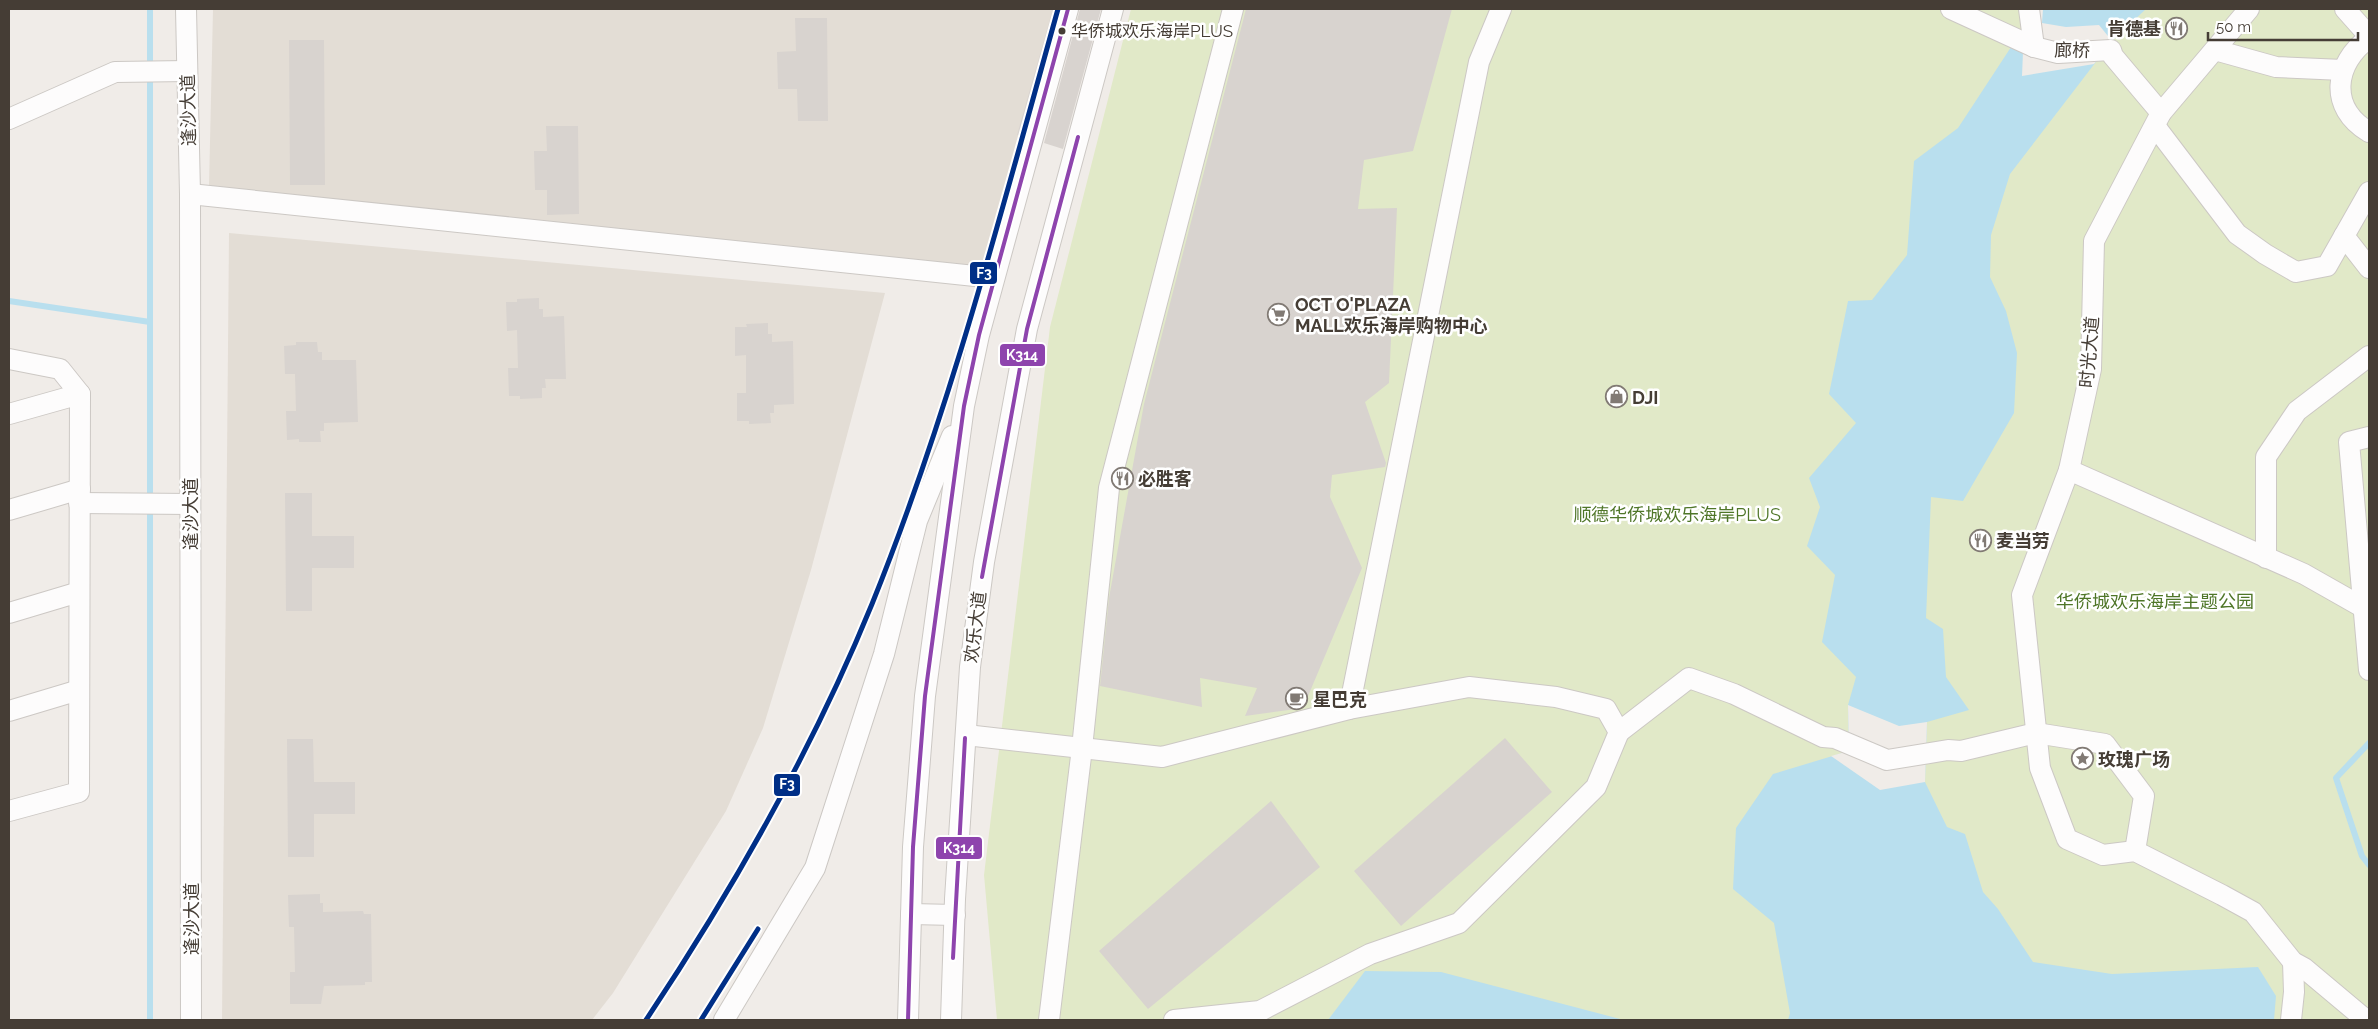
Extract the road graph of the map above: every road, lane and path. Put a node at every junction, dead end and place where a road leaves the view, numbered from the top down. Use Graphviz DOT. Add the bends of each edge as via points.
graph roads {
  1 [pos="186,9"];
  2 [pos="1068,9"];
  3 [pos="1113,9"];
  4 [pos="1233,9"];
  5 [pos="1501,9"];
  6 [pos="1951,9"];
  7 [pos="2029,9"];
  8 [pos="2248,9"];
  9 [pos="2345,9"];
  10 [pos="2369,37"];
  11 [pos="2034,47"];
  12 [pos="2215,50"];
  13 [pos="2343,70"];
  14 [pos="180,71"];
  15 [pos="9,119"];
  16 [pos="2158,120"];
  17 [pos="2369,132"];
  18 [pos="2369,192"];
  19 [pos="190,194"];
  20 [pos="2344,236"];
  21 [pos="2369,268"];
  22 [pos="994,278"];
  23 [pos="2366,355"];
  24 [pos="9,359"];
  25 [pos="80,394"];
  26 [pos="964,406"];
  27 [pos="9,414"];
  28 [pos="2369,438"];
  29 [pos="2068,470"];
  30 [pos="80,496"];
  31 [pos="182,504"];
  32 [pos="9,510"];
  33 [pos="2266,558"];
  34 [pos="79,592"];
  35 [pos="2367,608"];
  36 [pos="9,613"];
  37 [pos="2369,670"];
  38 [pos="79,690"];
  39 [pos="1349,709"];
  40 [pos="9,710"];
  41 [pos="1619,732"];
  42 [pos="2036,733"];
  43 [pos="966,735"];
  44 [pos="1082,748"];
  45 [pos="9,811"];
  46 [pos="2135,851"];
  47 [pos="911,914"];
  48 [pos="955,915"];
  49 [pos="2293,962"];
  50 [pos="191,1020"];
  51 [pos="724,1020"];
  52 [pos="908,1020"];
  53 [pos="951,1020"];
  54 [pos="1049,1020"];
  55 [pos="1174,1020"];
  56 [pos="2291,1020"];
  57 [pos="2366,1020"];
  1 -- 14 [label="street, 逢沙大道"];
  2 -- 22 [label="street"];
  3 -- 43 [label="street, 欢乐大道" via="1028,329 984,562 970,667"];
  4 -- 44 [label="street" via="1109,488"];
  5 -- 39 [label="street" via="1479,62"];
  6 -- 11 [label="street, 廊桥"];
  7 -- 11 [label="street"];
  8 -- 12 [label="street, 时光大道"];
  9 -- 10 [label="street"];
  10 -- 13 [label="street" via="2356,47"];
  11 -- 16 [label="street, 廊桥" via="2058,53 2111,50"];
  12 -- 13 [label="street" via="2276,66"];
  12 -- 16 [label="street, 时光大道"];
  13 -- 17 [label="street" via="2341,96 2348,112 2359,126"];
  14 -- 15 [label="street" via="115,72"];
  14 -- 19 [label="street, 逢沙大道"];
  16 -- 20 [label="street" via="2236,234 2265,254 2296,272 2327,266"];
  16 -- 29 [label="street, 时光大道" via="2094,241 2091,368"];
  18 -- 20 [label="street"];
  19 -- 22 [label="street"];
  19 -- 31 [label="street, 逢沙大道"];
  20 -- 21 [label="street"];
  22 -- 26 [label="street"];
  23 -- 33 [label="street" via="2297,411 2266,457"];
  24 -- 25 [label="street" via="60,369"];
  25 -- 27 [label="street"];
  25 -- 30 [label="street"];
  26 -- 47 [label="street" via="925,696"];
  26 -- 51 [label="street" via="917,521 884,654 815,868"];
  28 -- 35 [label="street" via="2349,442"];
  29 -- 33 [label="street"];
  29 -- 42 [label="street, 时光大道" via="2022,595"];
  30 -- 31 [label="street" via="114,504"];
  30 -- 32 [label="street"];
  30 -- 34 [label="street"];
  31 -- 50 [label="street, 逢沙大道"];
  33 -- 35 [label="street" via="2304,574"];
  34 -- 36 [label="street"];
  34 -- 38 [label="street"];
  35 -- 37 [label="street"];
  38 -- 40 [label="street"];
  38 -- 45 [label="street" via="79,792"];
  39 -- 41 [label="street" via="1469,687 1556,697 1606,709"];
  39 -- 44 [label="street" via="1162,757"];
  41 -- 42 [label="street" via="1689,678 1734,694 1823,737 1835,738 1887,760 1948,750 1961,751"];
  41 -- 55 [label="street" via="1596,787 1459,923 1370,954 1260,1011"];
  42 -- 46 [label="street, 时光大道" via="2040,768 2067,839 2104,855"];
  42 -- 46 [label="street" via="2105,744 2144,796"];
  43 -- 44 [label="street"];
  43 -- 48 [label="street, 欢乐大道"];
  44 -- 54 [label="street"];
  46 -- 49 [label="street" via="2253,912"];
  47 -- 48 [label="street"];
  47 -- 52 [label="street"];
  48 -- 53 [label="street, 欢乐大道"];
  49 -- 56 [label="street"];
  49 -- 57 [label="street"];
}
